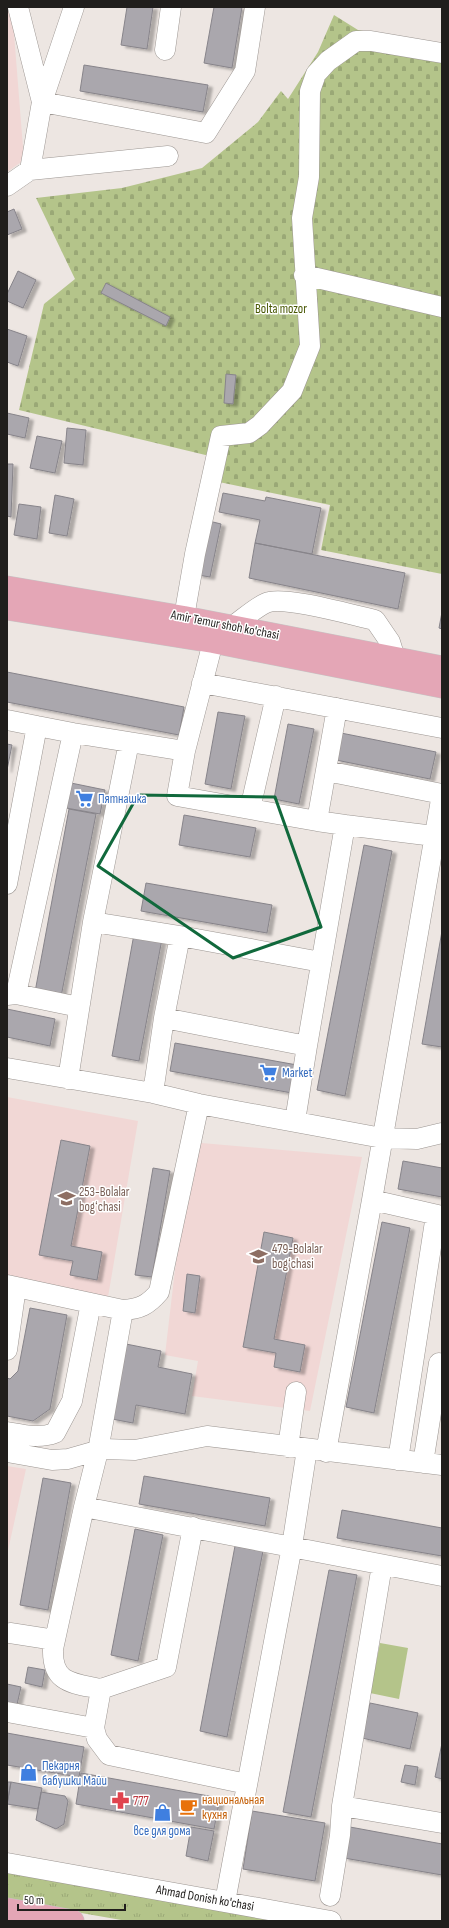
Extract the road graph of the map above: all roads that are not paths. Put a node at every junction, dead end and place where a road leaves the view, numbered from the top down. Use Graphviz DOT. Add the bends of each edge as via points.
graph roads {
  1 [pos="18,7"];
  2 [pos="74,7"];
  3 [pos="172,7"];
  4 [pos="255,7"];
  5 [pos="165,50"];
  6 [pos="442,53"];
  7 [pos="42,102"];
  8 [pos="168,156"];
  9 [pos="30,170"];
  10 [pos="7,186"];
  11 [pos="304,275"];
  12 [pos="442,307"];
  13 [pos="7,586"];
  14 [pos="7,609"];
  15 [pos="184,617"];
  16 [pos="233,626"];
  17 [pos="213,642"];
  18 [pos="395,658"];
  19 [pos="442,667"];
  20 [pos="202,683"];
  21 [pos="442,687"];
  22 [pos="276,696"];
  23 [pos="337,708"];
  24 [pos="7,720"];
  25 [pos="37,726"];
  26 [pos="442,728"];
  27 [pos="73,733"];
  28 [pos="129,742"];
  29 [pos="185,751"];
  30 [pos="326,772"];
  31 [pos="442,794"];
  32 [pos="250,809"];
  33 [pos="317,821"];
  34 [pos="345,826"];
  35 [pos="438,837"];
  36 [pos="7,884"];
  37 [pos="94,922"];
  38 [pos="180,936"];
  39 [pos="321,962"];
  40 [pos="12,994"];
  41 [pos="80,1007"];
  42 [pos="164,1018"];
  43 [pos="307,1046"];
  44 [pos="7,1068"];
  45 [pos="68,1079"];
  46 [pos="153,1093"];
  47 [pos="199,1104"];
  48 [pos="295,1122"];
  49 [pos="442,1133"];
  50 [pos="382,1138"];
  51 [pos="372,1200"];
  52 [pos="439,1215"];
  53 [pos="11,1286"];
  54 [pos="91,1303"];
  55 [pos="123,1310"];
  56 [pos="7,1350"];
  57 [pos="439,1363"];
  58 [pos="296,1392"];
  59 [pos="7,1432"];
  60 [pos="298,1448"];
  61 [pos="98,1450"];
  62 [pos="7,1452"];
  63 [pos="326,1452"];
  64 [pos="398,1460"];
  65 [pos="432,1464"];
  66 [pos="84,1507"];
  67 [pos="193,1527"];
  68 [pos="292,1546"];
  69 [pos="382,1565"];
  70 [pos="442,1576"];
  71 [pos="10,1633"];
  72 [pos="55,1640"];
  73 [pos="101,1689"];
  74 [pos="7,1712"];
  75 [pos="94,1728"];
  76 [pos="248,1784"];
  77 [pos="342,1806"];
  78 [pos="442,1823"];
  79 [pos="7,1863"];
  80 [pos="330,1896"];
  81 [pos="225,1902"];
  82 [pos="7,1909"];
  83 [pos="72,1921"];
  84 [pos="331,1921"];
  1 -- 7 [label="street"];
  2 -- 7 [label="street"];
  3 -- 5 [label="street"];
  4 -- 7 [label="street" via="245,71 206,133"];
  6 -- 11 [label="street" via="371,41 356,41 328,61 316,74 310,91 309,177 302,218"];
  7 -- 9 [label="street"];
  8 -- 9 [label="street"];
  9 -- 10 [label="street"];
  11 -- 12 [label="street"];
  11 -- 15 [label="street" via="310,346 292,391 260,425 249,433 221,436"];
  13 -- 15 [label="main road, Amir Temur shoh ko'chasi"];
  14 -- 17 [label="main road, Amir Temur shoh ko'chasi"];
  15 -- 16 [label="main road, Amir Temur shoh ko'chasi"];
  16 -- 18 [label="main road, Amir Temur shoh ko'chasi"];
  16 -- 18 [label="street" via="267,602 281,601 311,606 375,620 390,642"];
  17 -- 20 [label="street"];
  17 -- 21 [label="main road, Amir Temur shoh ko'chasi"];
  18 -- 19 [label="main road, Amir Temur shoh ko'chasi"];
  20 -- 22 [label="street"];
  20 -- 29 [label="street"];
  22 -- 23 [label="street"];
  22 -- 32 [label="street"];
  23 -- 26 [label="street"];
  23 -- 30 [label="street"];
  24 -- 25 [label="street"];
  25 -- 27 [label="street"];
  25 -- 36 [label="street"];
  27 -- 28 [label="street"];
  27 -- 40 [label="street"];
  28 -- 29 [label="street"];
  28 -- 37 [label="street"];
  29 -- 32 [label="street" via="177,796"];
  30 -- 31 [label="street"];
  30 -- 33 [label="street"];
  31 -- 35 [label="street"];
  32 -- 33 [label="street"];
  33 -- 34 [label="street"];
  34 -- 35 [label="street"];
  34 -- 39 [label="street"];
  35 -- 50 [label="street"];
  37 -- 38 [label="street"];
  37 -- 41 [label="street"];
  38 -- 39 [label="street"];
  38 -- 42 [label="street"];
  39 -- 43 [label="street"];
  40 -- 41 [label="street"];
  41 -- 45 [label="street"];
  42 -- 43 [label="street"];
  42 -- 46 [label="street"];
  43 -- 48 [label="street"];
  44 -- 45 [label="street"];
  45 -- 46 [label="street"];
  46 -- 47 [label="street"];
  47 -- 48 [label="street"];
  47 -- 55 [label="street" via="159,1292 152,1300 136,1309"];
  48 -- 50 [label="street"];
  49 -- 50 [label="street" via="417,1139"];
  50 -- 51 [label="street"];
  51 -- 52 [label="street"];
  51 -- 63 [label="street"];
  52 -- 64 [label="street"];
  53 -- 54 [label="street"];
  53 -- 56 [label="street"];
  54 -- 55 [label="street"];
  54 -- 59 [label="street" via="72,1401 55,1433 30,1436"];
  55 -- 61 [label="street"];
  57 -- 65 [label="street"];
  58 -- 60 [label="street"];
  60 -- 61 [label="street" via="207,1436 135,1450"];
  60 -- 63 [label="street"];
  60 -- 68 [label="street"];
  61 -- 62 [label="street" via="68,1459 52,1460"];
  61 -- 66 [label="street"];
  63 -- 64 [label="street"];
  64 -- 65 [label="street"];
  66 -- 67 [label="street"];
  66 -- 72 [label="street"];
  67 -- 68 [label="street"];
  67 -- 73 [label="street" via="166,1667"];
  68 -- 69 [label="street"];
  68 -- 76 [label="street"];
  69 -- 70 [label="street"];
  69 -- 77 [label="street"];
  71 -- 72 [label="street"];
  72 -- 73 [label="street" via="55,1670 62,1678 71,1683"];
  73 -- 75 [label="street"];
  74 -- 75 [label="street"];
  75 -- 76 [label="street" via="97,1739 109,1755"];
  76 -- 81 [label="street"];
  77 -- 78 [label="street"];
  77 -- 80 [label="street"];
  79 -- 81 [label="street, Ahmad Donish ko'chasi"];
  81 -- 84 [label="street, Ahmad Donish ko'chasi"];
  82 -- 83 [label="main road"];
}
